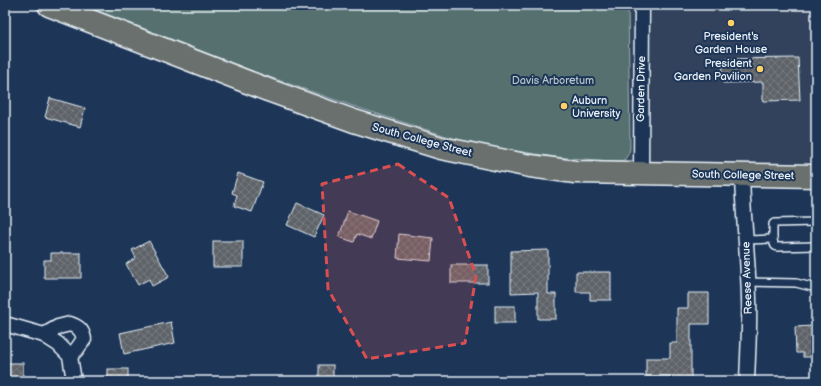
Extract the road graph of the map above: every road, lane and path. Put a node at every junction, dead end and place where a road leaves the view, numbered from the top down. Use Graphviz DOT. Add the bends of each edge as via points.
graph roads {
  1 [pos="49,5"];
  2 [pos="642,5"];
  3 [pos="641,174"];
  4 [pos="742,175"];
  5 [pos="816,176"];
  6 [pos="816,222"];
  7 [pos="773,239"];
  8 [pos="746,240"];
  9 [pos="816,246"];
  10 [pos="748,282"];
  11 [pos="816,288"];
  12 [pos="5,324"];
  13 [pos="44,335"];
  14 [pos="70,356"];
  15 [pos="74,381"];
  16 [pos="748,381"];
  1 -- 3 [label="main road, South College Street" via="268,90 354,121 441,148 530,166 575,172"];
  2 -- 3 [label="street, Garden Drive"];
  3 -- 4 [label="main road, South College Street"];
  4 -- 5 [label="main road, South College Street"];
  4 -- 8 [label="street, Reese Avenue"];
  6 -- 7 [label="lane" via="774,223"];
  7 -- 8 [label="lane"];
  7 -- 9 [label="lane" via="777,248"];
  8 -- 10 [label="street, Reese Avenue"];
  10 -- 11 [label="lane" via="796,283"];
  10 -- 16 [label="street, Reese Avenue"];
  12 -- 13 [label="street"];
  13 -- 14 [label="street"];
  13 -- 14 [label="street" via="70,324 78,327 84,339"];
  14 -- 15 [label="street"];
}
